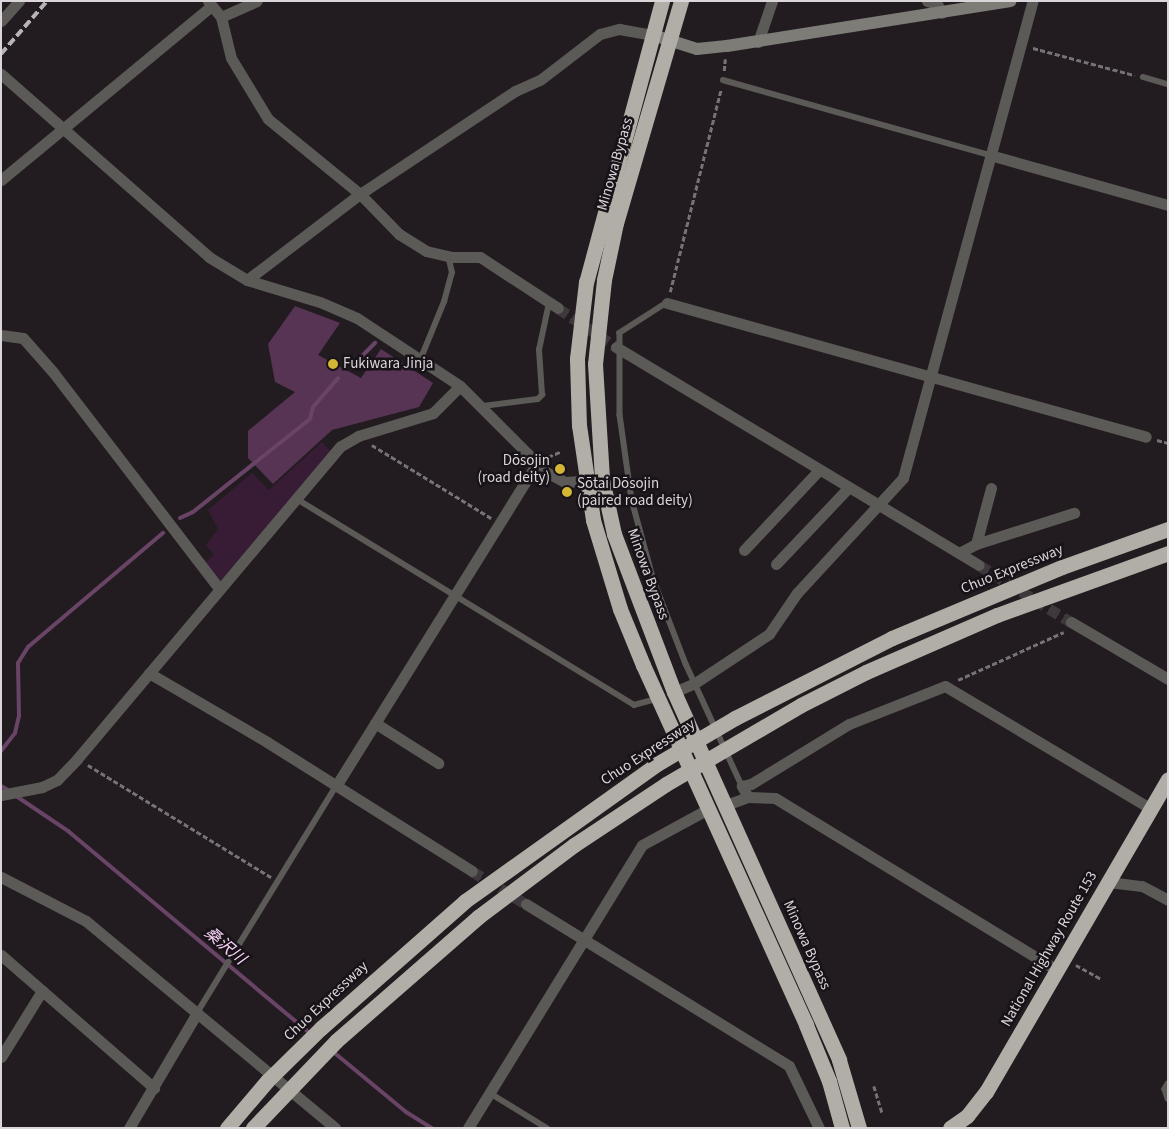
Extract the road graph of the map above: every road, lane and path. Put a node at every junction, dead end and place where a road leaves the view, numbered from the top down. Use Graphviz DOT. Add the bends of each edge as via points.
graph roads {
  1 [pos="18,1"];
  2 [pos="257,1"];
  3 [pos="662,1"];
  4 [pos="681,1"];
  5 [pos="772,1"];
  6 [pos="927,1"];
  7 [pos="1010,1"];
  8 [pos="1033,1"];
  9 [pos="210,4"];
  10 [pos="942,12"];
  11 [pos="221,18"];
  12 [pos="1,21"];
  13 [pos="653,35"];
  14 [pos="670,41"];
  15 [pos="758,42"];
  16 [pos="1021,45"];
  17 [pos="727,46"];
  18 [pos="1,74"];
  19 [pos="1143,77"];
  20 [pos="723,80"];
  21 [pos="1168,84"];
  22 [pos="62,129"];
  23 [pos="990,155"];
  24 [pos="1,180"];
  25 [pos="360,194"];
  26 [pos="1168,205"];
  27 [pos="448,256"];
  28 [pos="248,280"];
  29 [pos="667,303"];
  30 [pos="553,305"];
  31 [pos="1,335"];
  32 [pos="618,348"];
  33 [pos="421,358"];
  34 [pos="929,375"];
  35 [pos="460,386"];
  36 [pos="483,406"];
  37 [pos="358,436"];
  38 [pos="1146,437"];
  39 [pos="537,464"];
  40 [pos="819,470"];
  41 [pos="587,481"];
  42 [pos="848,488"];
  43 [pos="991,488"];
  44 [pos="297,499"];
  45 [pos="877,505"];
  46 [pos="1074,513"];
  47 [pos="498,522"];
  48 [pos="1168,529"];
  49 [pos="976,544"];
  50 [pos="744,550"];
  51 [pos="1168,553"];
  52 [pos="959,554"];
  53 [pos="776,564"];
  54 [pos="979,566"];
  55 [pos="219,588"];
  56 [pos="453,595"];
  57 [pos="1074,624"];
  58 [pos="149,672"];
  59 [pos="1168,679"];
  60 [pos="695,683"];
  61 [pos="945,686"];
  62 [pos="674,692"];
  63 [pos="658,698"];
  64 [pos="375,723"];
  65 [pos="77,759"];
  66 [pos="438,763"];
  67 [pos="1168,779"];
  68 [pos="336,786"];
  69 [pos="742,786"];
  70 [pos="1,795"];
  71 [pos="748,797"];
  72 [pos="726,805"];
  73 [pos="708,809"];
  74 [pos="1150,809"];
  75 [pos="472,871"];
  76 [pos="1,877"];
  77 [pos="278,882"];
  78 [pos="1108,882"];
  79 [pos="1168,900"];
  80 [pos="526,904"];
  81 [pos="583,940"];
  82 [pos="1,955"];
  83 [pos="1057,970"];
  84 [pos="1090,972"];
  85 [pos="1100,979"];
  86 [pos="42,991"];
  87 [pos="197,1013"];
  88 [pos="1,1058"];
  89 [pos="1168,1084"];
  90 [pos="874,1086"];
  91 [pos="154,1088"];
  92 [pos="490,1093"];
  93 [pos="1168,1100"];
  94 [pos="882,1113"];
  95 [pos="129,1128"];
  96 [pos="227,1128"];
  97 [pos="253,1128"];
  98 [pos="335,1128"];
  99 [pos="468,1128"];
  100 [pos="547,1128"];
  101 [pos="819,1128"];
  102 [pos="842,1128"];
  103 [pos="859,1128"];
  104 [pos="950,1128"];
  1 -- 12 [label="street"];
  2 -- 11 [label="street"];
  3 -- 13 [label="highway, Minowa Bypass"];
  4 -- 14 [label="highway, Minowa Bypass"];
  5 -- 15 [label="street"];
  6 -- 10 [label="street" via="937,4"];
  7 -- 10 [label="street"];
  8 -- 16 [label="street"];
  9 -- 11 [label="street"];
  9 -- 22 [label="street"];
  10 -- 15 [label="street"];
  11 -- 25 [label="street" via="231,58 268,119"];
  13 -- 14 [label="street"];
  13 -- 25 [label="street" via="619,29 600,34 540,80 515,91"];
  13 -- 41 [label="highway, Minowa Bypass" via="586,282 577,360 579,426"];
  14 -- 17 [label="street" via="697,49"];
  14 -- 62 [label="highway, Minowa Bypass" via="616,223 604,280 595,364 602,479 614,534"];
  15 -- 17 [label="street"];
  16 -- 19 [label="path"];
  16 -- 23 [label="street"];
  17 -- 20 [label="path"];
  18 -- 22 [label="street"];
  19 -- 21 [label="lane"];
  20 -- 23 [label="lane"];
  20 -- 29 [label="path"];
  22 -- 24 [label="street"];
  22 -- 28 [label="street" via="209,257"];
  23 -- 26 [label="street"];
  23 -- 34 [label="street"];
  25 -- 27 [label="street" via="399,234 426,251"];
  25 -- 28 [label="street"];
  27 -- 30 [label="street" via="480,257"];
  27 -- 33 [label="lane" via="452,273"];
  28 -- 33 [label="street" via="320,302 357,318"];
  29 -- 32 [label="lane" via="620,334"];
  29 -- 34 [label="street"];
  30 -- 36 [label="lane" via="540,350 542,395 538,399"];
  31 -- 55 [label="street" via="23,338 53,372"];
  32 -- 40 [label="street"];
  32 -- 60 [label="lane" via="620,415 632,500 654,581"];
  33 -- 35 [label="street"];
  34 -- 38 [label="street"];
  34 -- 45 [label="street" via="903,478"];
  35 -- 36 [label="street"];
  35 -- 37 [label="street" via="433,413"];
  36 -- 39 [label="street"];
  37 -- 44 [label="street" via="341,446"];
  37 -- 47 [label="path"];
  39 -- 41 [label="street" via="560,480"];
  39 -- 47 [label="street"];
  40 -- 42 [label="street"];
  40 -- 50 [label="street"];
  41 -- 63 [label="highway, Minowa Bypass" via="593,520 620,609"];
  42 -- 45 [label="street"];
  42 -- 53 [label="street"];
  43 -- 49 [label="street"];
  44 -- 55 [label="street"];
  44 -- 56 [label="lane"];
  45 -- 52 [label="street"];
  45 -- 60 [label="street" via="797,593 769,634"];
  46 -- 49 [label="street"];
  47 -- 56 [label="street"];
  48 -- 96 [label="highway, Chuo Expressway" via="1062,567 900,634 735,718 657,764 465,901 320,1028 267,1081"];
  49 -- 52 [label="street"];
  51 -- 97 [label="highway" via="980,622 850,680 666,784 574,845 478,917 336,1042"];
  52 -- 54 [label="street"];
  55 -- 58 [label="street"];
  56 -- 63 [label="lane" via="634,704"];
  56 -- 64 [label="street"];
  57 -- 59 [label="street"];
  57 -- 61 [label="path"];
  58 -- 65 [label="street"];
  58 -- 68 [label="street"];
  60 -- 62 [label="street"];
  60 -- 69 [label="lane"];
  61 -- 69 [label="street" via="849,724 751,784"];
  61 -- 74 [label="street"];
  62 -- 72 [label="highway, Minowa Bypass"];
  63 -- 73 [label="highway, Minowa Bypass"];
  64 -- 66 [label="street"];
  64 -- 68 [label="street"];
  65 -- 70 [label="street" via="57,780"];
  65 -- 77 [label="path"];
  67 -- 74 [label="highway, National Highway Route 153"];
  68 -- 75 [label="street"];
  68 -- 77 [label="lane"];
  69 -- 71 [label="street"];
  71 -- 72 [label="street"];
  71 -- 83 [label="street" via="775,798"];
  72 -- 103 [label="highway, Minowa Bypass" via="839,1060"];
  73 -- 81 [label="street" via="642,845"];
  73 -- 102 [label="highway, Minowa Bypass" via="809,1033 829,1081"];
  74 -- 78 [label="highway, National Highway Route 153"];
  76 -- 87 [label="street" via="86,921"];
  77 -- 87 [label="lane"];
  78 -- 79 [label="street" via="1142,886"];
  78 -- 83 [label="highway, National Highway Route 153"];
  80 -- 81 [label="street"];
  81 -- 92 [label="street"];
  81 -- 101 [label="street" via="788,1066"];
  82 -- 86 [label="street"];
  83 -- 104 [label="highway, National Highway Route 153" via="986,1092 966,1116"];
  84 -- 85 [label="path"];
  86 -- 88 [label="street"];
  86 -- 91 [label="street"];
  87 -- 91 [label="street"];
  87 -- 98 [label="street"];
  89 -- 93 [label="lane" via="1165,1089"];
  90 -- 94 [label="path"];
  91 -- 95 [label="street"];
  92 -- 99 [label="street"];
  92 -- 100 [label="lane"];
}
